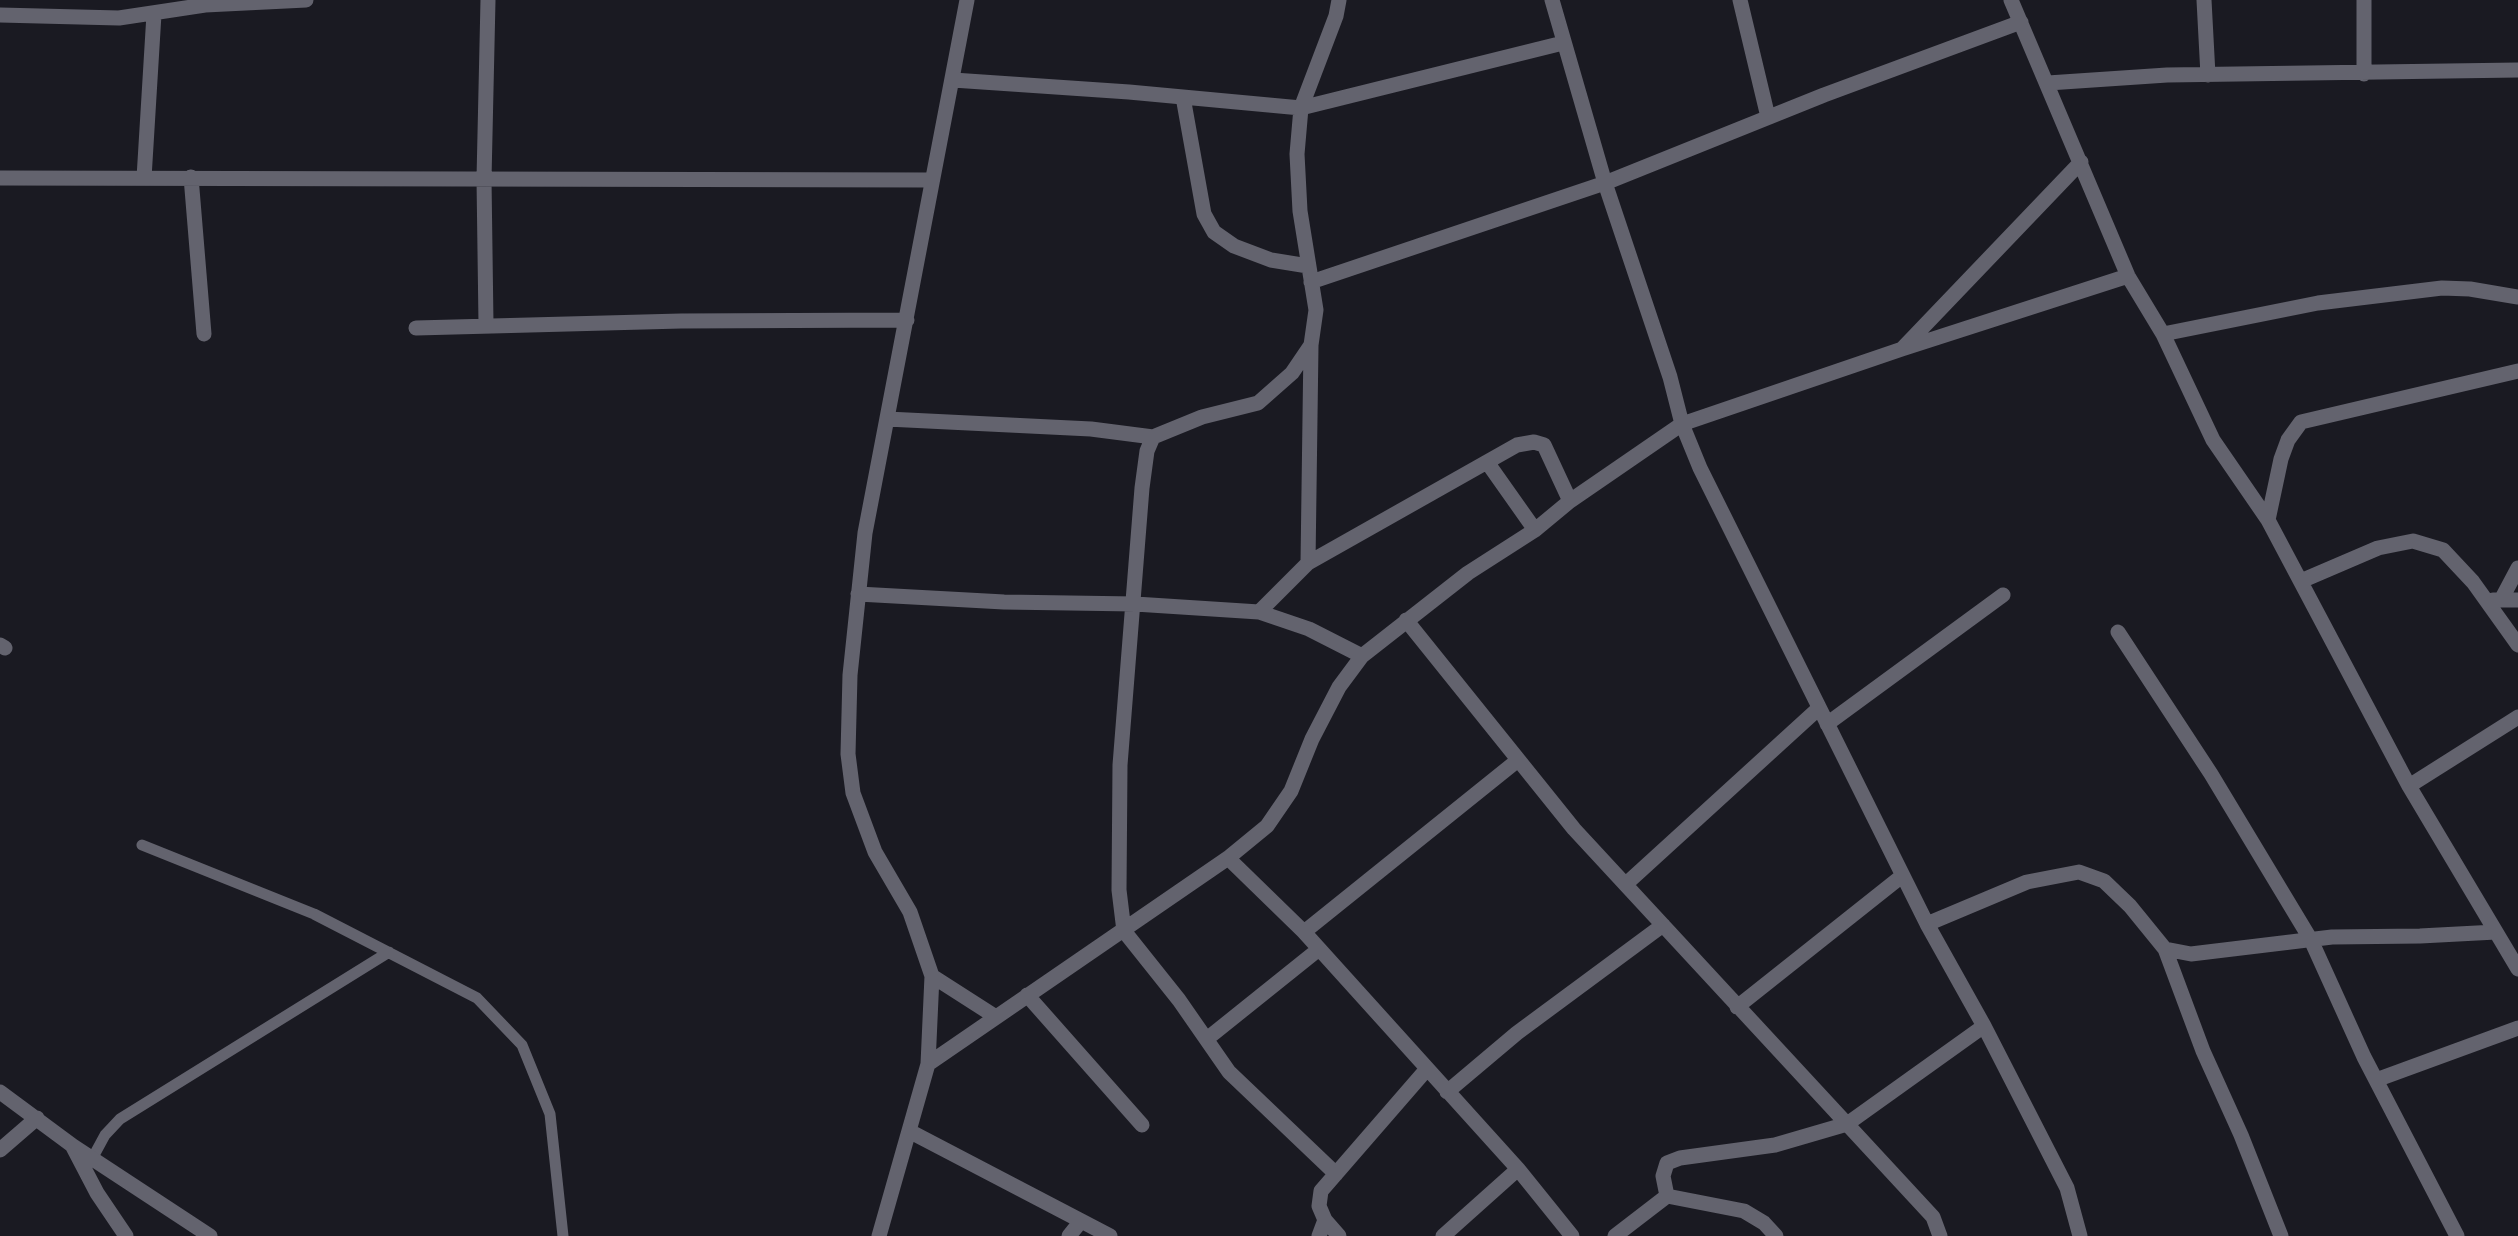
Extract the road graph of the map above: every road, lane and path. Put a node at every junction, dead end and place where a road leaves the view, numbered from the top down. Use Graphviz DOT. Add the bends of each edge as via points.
graph roads {
  1 [pos="306,0"];
  2 [pos="488,0"];
  3 [pos="967,0"];
  4 [pos="1339,0"];
  5 [pos="1552,0"];
  6 [pos="1740,0"];
  7 [pos="2011,0"];
  8 [pos="2204,0"];
  9 [pos="2364,0"];
  10 [pos="281,1"];
  11 [pos="205,2"];
  12 [pos="154,14"];
  13 [pos="0,15"];
  14 [pos="2021,22"];
  15 [pos="1563,43"];
  16 [pos="2518,70"];
  17 [pos="2364,74"];
  18 [pos="2208,75"];
  19 [pos="953,80"];
  20 [pos="2048,83"];
  21 [pos="1183,97"];
  22 [pos="1301,108"];
  23 [pos="1768,117"];
  24 [pos="2081,162"];
  25 [pos="0,178"];
  26 [pos="144,178"];
  27 [pos="191,178"];
  28 [pos="484,179"];
  29 [pos="932,180"];
  30 [pos="1605,184"];
  31 [pos="1308,266"];
  32 [pos="2128,276"];
  33 [pos="1311,282"];
  34 [pos="2518,297"];
  35 [pos="907,320"];
  36 [pos="486,324"];
  37 [pos="416,328"];
  38 [pos="204,334"];
  39 [pos="2163,334"];
  40 [pos="1312,345"];
  41 [pos="1902,349"];
  42 [pos="2518,371"];
  43 [pos="887,419"];
  44 [pos="1682,424"];
  45 [pos="1154,437"];
  46 [pos="1487,462"];
  47 [pos="1570,501"];
  48 [pos="2268,520"];
  49 [pos="1535,530"];
  50 [pos="1308,563"];
  51 [pos="2518,568"];
  52 [pos="2301,581"];
  53 [pos="858,594"];
  54 [pos="2003,595"];
  55 [pos="2494,600"];
  56 [pos="2518,600"];
  57 [pos="1135,604"];
  58 [pos="1258,612"];
  59 [pos="1406,620"];
  60 [pos="2118,632"];
  61 [pos="2518,645"];
  62 [pos="1362,656"];
  63 [pos="1819,708"];
  64 [pos="2518,717"];
  65 [pos="1827,724"];
  66 [pos="1518,760"];
  67 [pos="2408,786"];
  68 [pos="142,845"];
  69 [pos="1228,858"];
  70 [pos="1902,876"];
  71 [pos="1626,884"];
  72 [pos="1926,924"];
  73 [pos="1663,926"];
  74 [pos="1124,931"];
  75 [pos="1304,932"];
  76 [pos="2496,932"];
  77 [pos="2311,940"];
  78 [pos="1319,949"];
  79 [pos="2165,949"];
  80 [pos="389,952"];
  81 [pos="2516,962"];
  82 [pos="932,976"];
  83 [pos="1027,995"];
  84 [pos="1737,1007"];
  85 [pos="996,1017"];
  86 [pos="1984,1026"];
  87 [pos="2518,1028"];
  88 [pos="1208,1038"];
  89 [pos="928,1064"];
  90 [pos="1426,1070"];
  91 [pos="2376,1080"];
  92 [pos="0,1092"];
  93 [pos="1447,1092"];
  94 [pos="37,1118"];
  95 [pos="1847,1124"];
  96 [pos="1142,1125"];
  97 [pos="909,1131"];
  98 [pos="73,1146"];
  99 [pos="0,1150"];
  100 [pos="92,1159"];
  101 [pos="1518,1169"];
  102 [pos="1336,1174"];
  103 [pos="1667,1196"];
  104 [pos="1325,1220"];
  105 [pos="1081,1221"];
  106 [pos="126,1236"];
  107 [pos="210,1236"];
  108 [pos="563,1236"];
  109 [pos="878,1236"];
  110 [pos="1069,1236"];
  111 [pos="1110,1236"];
  112 [pos="1319,1236"];
  113 [pos="1339,1236"];
  114 [pos="1443,1236"];
  115 [pos="1572,1236"];
  116 [pos="1616,1236"];
  117 [pos="1776,1236"];
  118 [pos="1940,1236"];
  119 [pos="2080,1236"];
  120 [pos="2281,1236"];
  121 [pos="2456,1236"];
  1 -- 10 [label="street"];
  2 -- 28 [label="street"];
  3 -- 19 [label="street"];
  4 -- 22 [label="street"];
  5 -- 15 [label="street"];
  6 -- 23 [label="street"];
  7 -- 14 [label="street"];
  8 -- 18 [label="street"];
  9 -- 17 [label="street"];
  10 -- 11 [label="street"];
  11 -- 12 [label="street"];
  12 -- 13 [label="street" via="119,18"];
  12 -- 26 [label="street"];
  14 -- 20 [label="street"];
  14 -- 23 [label="street"];
  15 -- 22 [label="street"];
  15 -- 30 [label="street"];
  16 -- 17 [label="street"];
  17 -- 18 [label="street"];
  18 -- 20 [label="street"];
  19 -- 21 [label="street"];
  19 -- 29 [label="street"];
  20 -- 24 [label="street"];
  21 -- 22 [label="street"];
  21 -- 31 [label="street" via="1204,214 1214,232 1234,246 1271,260"];
  22 -- 31 [label="street" via="1297,154 1299,202"];
  23 -- 30 [label="street"];
  24 -- 32 [label="street"];
  24 -- 41 [label="street"];
  25 -- 26 [label="street"];
  26 -- 27 [label="street"];
  27 -- 28 [label="street"];
  27 -- 38 [label="street"];
  28 -- 29 [label="street"];
  28 -- 36 [label="street"];
  29 -- 35 [label="street"];
  30 -- 33 [label="street"];
  30 -- 44 [label="street" via="1670,377"];
  31 -- 33 [label="street"];
  32 -- 39 [label="street"];
  32 -- 41 [label="street"];
  33 -- 40 [label="street" via="1316,310"];
  34 -- 39 [label="street" via="2442,288 2318,302"];
  35 -- 36 [label="street"];
  35 -- 43 [label="street"];
  36 -- 37 [label="street"];
  39 -- 48 [label="street" via="2213,440"];
  40 -- 45 [label="street" via="1292,373 1258,403 1202,418"];
  40 -- 50 [label="street"];
  41 -- 44 [label="street"];
  42 -- 48 [label="street" via="2301,422 2288,440 2281,459"];
  43 -- 45 [label="street" via="1091,429"];
  43 -- 53 [label="street" via="865,533"];
  44 -- 47 [label="street"];
  44 -- 63 [label="street" via="1700,468"];
  45 -- 57 [label="street" via="1147,451"];
  46 -- 47 [label="street" via="1517,445 1534,442 1544,445"];
  46 -- 49 [label="street"];
  46 -- 50 [label="street"];
  47 -- 49 [label="street"];
  48 -- 52 [label="street"];
  49 -- 59 [label="street" via="1468,573"];
  50 -- 58 [label="street"];
  51 -- 55 [label="street"];
  52 -- 55 [label="street" via="2378,548 2413,541 2443,550"];
  52 -- 67 [label="street"];
  53 -- 57 [label="street" via="1004,602"];
  53 -- 82 [label="street" via="850,675 848,754 853,793 875,852 910,912"];
  54 -- 65 [label="street"];
  55 -- 56 [label="street"];
  55 -- 61 [label="street"];
  57 -- 58 [label="street"];
  57 -- 74 [label="street" via="1120,764 1119,890"];
  58 -- 62 [label="street" via="1309,629"];
  59 -- 62 [label="street"];
  59 -- 66 [label="street"];
  60 -- 77 [label="street" via="2211,774"];
  62 -- 69 [label="street" via="1339,687 1312,739 1291,791 1266,826"];
  63 -- 65 [label="street"];
  63 -- 71 [label="street"];
  64 -- 67 [label="street"];
  65 -- 70 [label="street"];
  66 -- 71 [label="street" via="1574,829"];
  66 -- 75 [label="street"];
  67 -- 76 [label="street"];
  68 -- 80 [label="lane" via="314,914"];
  69 -- 74 [label="street"];
  69 -- 75 [label="street"];
  70 -- 72 [label="street"];
  70 -- 84 [label="street"];
  71 -- 73 [label="street"];
  72 -- 79 [label="street" via="2028,882 2079,872 2104,881 2130,906"];
  72 -- 86 [label="street"];
  73 -- 84 [label="street"];
  73 -- 93 [label="street" via="1492,1053"];
  74 -- 83 [label="street"];
  74 -- 88 [label="street"];
  75 -- 78 [label="street"];
  76 -- 77 [label="street" via="2332,936"];
  76 -- 81 [label="street"];
  77 -- 79 [label="street" via="2191,954"];
  77 -- 91 [label="street"];
  78 -- 88 [label="street"];
  78 -- 90 [label="street"];
  79 -- 120 [label="street" via="2203,1052 2242,1136"];
  80 -- 100 [label="lane" via="120,1119 105,1136"];
  80 -- 108 [label="lane" via="477,998 522,1045 550,1114"];
  82 -- 85 [label="street"];
  82 -- 89 [label="street"];
  83 -- 85 [label="street"];
  83 -- 96 [label="street"];
  84 -- 95 [label="street"];
  85 -- 89 [label="street"];
  86 -- 95 [label="street"];
  86 -- 119 [label="street" via="2067,1188"];
  87 -- 91 [label="street"];
  88 -- 102 [label="street" via="1229,1072"];
  89 -- 97 [label="street"];
  90 -- 93 [label="street"];
  90 -- 102 [label="street"];
  91 -- 121 [label="street"];
  92 -- 94 [label="street"];
  93 -- 101 [label="street"];
  94 -- 98 [label="street"];
  94 -- 99 [label="street"];
  95 -- 103 [label="street" via="1775,1145 1680,1158 1667,1163 1663,1176"];
  95 -- 118 [label="street" via="1933,1217"];
  97 -- 105 [label="street"];
  97 -- 109 [label="street"];
  98 -- 100 [label="street"];
  98 -- 106 [label="street" via="96,1193"];
  100 -- 107 [label="street"];
  101 -- 114 [label="street"];
  101 -- 115 [label="street"];
  102 -- 104 [label="street" via="1321,1191 1319,1206"];
  103 -- 116 [label="street"];
  103 -- 117 [label="street" via="1744,1211 1764,1223"];
  104 -- 112 [label="street"];
  104 -- 113 [label="street"];
  105 -- 110 [label="street"];
  105 -- 111 [label="street"];
}
